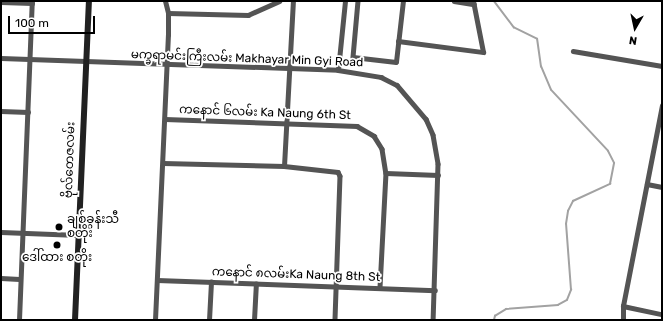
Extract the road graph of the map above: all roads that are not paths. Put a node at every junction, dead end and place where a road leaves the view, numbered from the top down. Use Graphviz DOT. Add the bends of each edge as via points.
graph roads {
  1 [pos="89,1"];
  2 [pos="165,1"];
  3 [pos="279,1"];
  4 [pos="293,1"];
  5 [pos="345,1"];
  6 [pos="358,1"];
  7 [pos="403,1"];
  8 [pos="454,1"];
  9 [pos="1,2"];
  10 [pos="32,2"];
  11 [pos="473,3"];
  12 [pos="168,13"];
  13 [pos="398,41"];
  14 [pos="573,52"];
  15 [pos="1,58"];
  16 [pos="31,60"];
  17 [pos="85,63"];
  18 [pos="167,65"];
  19 [pos="662,66"];
  20 [pos="288,68"];
  21 [pos="338,70"];
  22 [pos="662,106"];
  23 [pos="1,111"];
  24 [pos="28,112"];
  25 [pos="165,119"];
  26 [pos="286,124"];
  27 [pos="163,163"];
  28 [pos="284,166"];
  29 [pos="386,173"];
  30 [pos="438,175"];
  31 [pos="647,184"];
  32 [pos="662,187"];
  33 [pos="1,232"];
  34 [pos="22,233"];
  35 [pos="78,235"];
  36 [pos="1,278"];
  37 [pos="20,278"];
  38 [pos="157,280"];
  39 [pos="211,282"];
  40 [pos="256,284"];
  41 [pos="337,287"];
  42 [pos="380,288"];
  43 [pos="435,290"];
  44 [pos="623,306"];
  45 [pos="662,314"];
  46 [pos="19,320"];
  47 [pos="75,320"];
  48 [pos="155,320"];
  49 [pos="209,320"];
  50 [pos="254,320"];
  51 [pos="335,320"];
  52 [pos="433,320"];
  53 [pos="623,320"];
  1 -- 17 [label="main road, ဗိုလ်တေဇလမ်း"];
  2 -- 12 [label="street"];
  3 -- 12 [label="street" via="248,15"];
  4 -- 20 [label="street"];
  5 -- 21 [label="street"];
  6 -- 13 [label="street" via="353,57 396,62"];
  7 -- 13 [label="street"];
  8 -- 11 [label="street"];
  9 -- 10 [label="street"];
  10 -- 16 [label="street"];
  11 -- 13 [label="street" via="484,52"];
  12 -- 18 [label="street"];
  14 -- 19 [label="street"];
  15 -- 16 [label="street, မက္ခရာမင်းကြီးလမ်း Makhayar Min Gyi Road"];
  16 -- 17 [label="street, မက္ခရာမင်းကြီးလမ်း Makhayar Min Gyi Road"];
  16 -- 24 [label="street"];
  17 -- 18 [label="street, မက္ခရာမင်းကြီးလမ်း Makhayar Min Gyi Road"];
  17 -- 35 [label="main road, ဗိုလ်တေဇလမ်း"];
  18 -- 20 [label="street, မက္ခရာမင်းကြီးလမ်း Makhayar Min Gyi Road"];
  18 -- 25 [label="street"];
  20 -- 21 [label="street, မက္ခရာမင်းကြီးလမ်း Makhayar Min Gyi Road"];
  20 -- 26 [label="street"];
  21 -- 30 [label="street, မက္ခရာမင်းကြီးလမ်း Makhayar Min Gyi Road" via="381,77 397,85 426,119 433,135"];
  22 -- 31 [label="street"];
  23 -- 24 [label="street"];
  24 -- 34 [label="street"];
  25 -- 26 [label="street, ကနောင် ၆လမ်း Ka Naung 6th St"];
  25 -- 27 [label="street"];
  26 -- 28 [label="street"];
  26 -- 29 [label="street, ကနောင် ၆လမ်း Ka Naung 6th St" via="357,126 367,131 382,149"];
  27 -- 28 [label="street"];
  27 -- 38 [label="street"];
  28 -- 41 [label="street" via="333,170 340,176"];
  29 -- 30 [label="street"];
  29 -- 42 [label="street, ကနောင် ၆လမ်း Ka Naung 6th St"];
  30 -- 43 [label="street, မက္ခရာမင်းကြီးလမ်း Makhayar Min Gyi Road"];
  31 -- 32 [label="street"];
  31 -- 44 [label="street"];
  33 -- 34 [label="street"];
  34 -- 35 [label="street"];
  34 -- 37 [label="street"];
  35 -- 47 [label="main road, ဗိုလ်တေဇလမ်း"];
  36 -- 37 [label="street"];
  37 -- 46 [label="street"];
  38 -- 39 [label="street, ကနောင် ၈လမ်းKa Naung 8th St"];
  38 -- 48 [label="street"];
  39 -- 40 [label="street, ကနောင် ၈လမ်းKa Naung 8th St"];
  39 -- 49 [label="street"];
  40 -- 41 [label="street, ကနောင် ၈လမ်းKa Naung 8th St"];
  40 -- 50 [label="street"];
  41 -- 42 [label="street, ကနောင် ၈လမ်းKa Naung 8th St"];
  41 -- 51 [label="street"];
  42 -- 43 [label="street, ကနောင် ၈လမ်းKa Naung 8th St"];
  43 -- 52 [label="street, မက္ခရာမင်းကြီးလမ်း Makhayar Min Gyi Road"];
  44 -- 45 [label="street"];
  44 -- 53 [label="street"];
}
